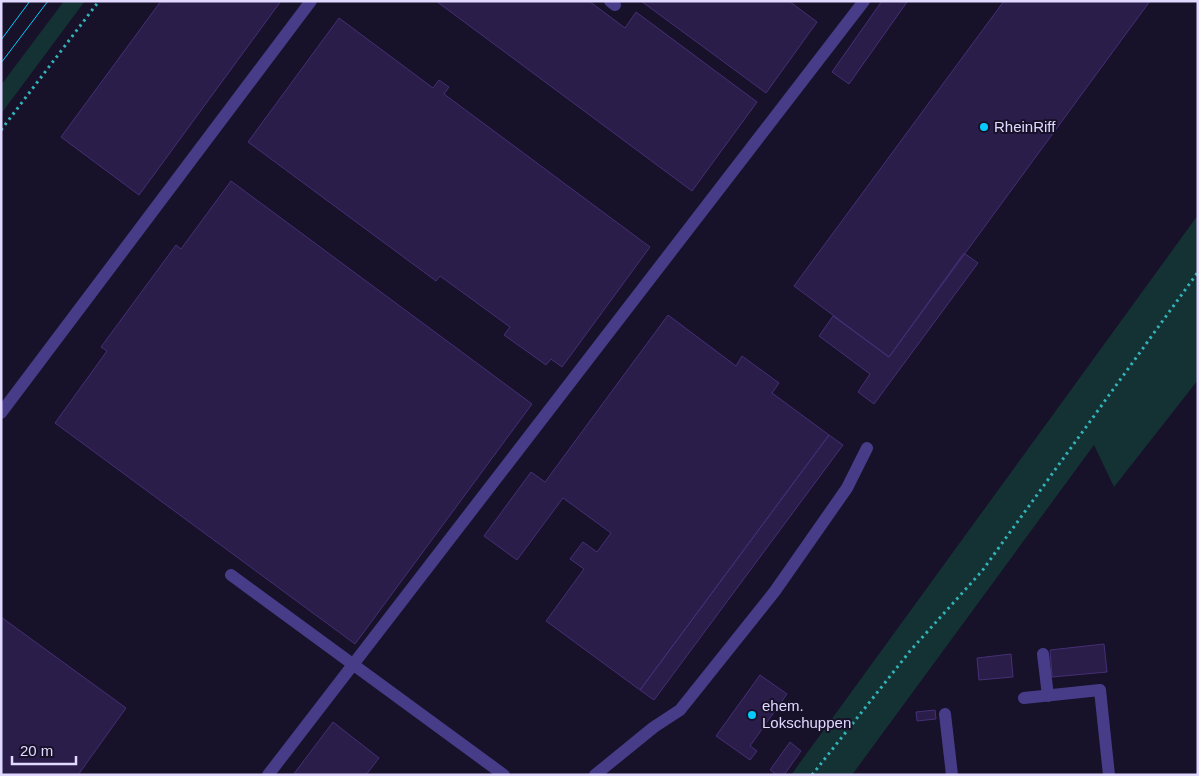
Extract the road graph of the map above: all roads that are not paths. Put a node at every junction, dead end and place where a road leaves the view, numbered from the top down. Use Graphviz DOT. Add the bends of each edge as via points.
graph roads {
  1 [pos="311,1"];
  2 [pos="864,1"];
  3 [pos="1,413"];
  4 [pos="867,448"];
  5 [pos="232,575"];
  6 [pos="1043,654"];
  7 [pos="353,665"];
  8 [pos="1048,696"];
  9 [pos="1024,698"];
  10 [pos="945,714"];
  11 [pos="268,775"];
  12 [pos="504,775"];
  13 [pos="595,775"];
  14 [pos="952,775"];
  15 [pos="1109,775"];
  1 -- 3 [label="lane"];
  2 -- 7 [label="lane"];
  4 -- 13 [label="lane" via="848,488 775,591 680,710"];
  5 -- 7 [label="lane"];
  6 -- 8 [label="lane"];
  7 -- 11 [label="lane"];
  7 -- 12 [label="lane"];
  8 -- 9 [label="lane"];
  8 -- 15 [label="lane" via="1100,690"];
  10 -- 14 [label="lane"];
}
